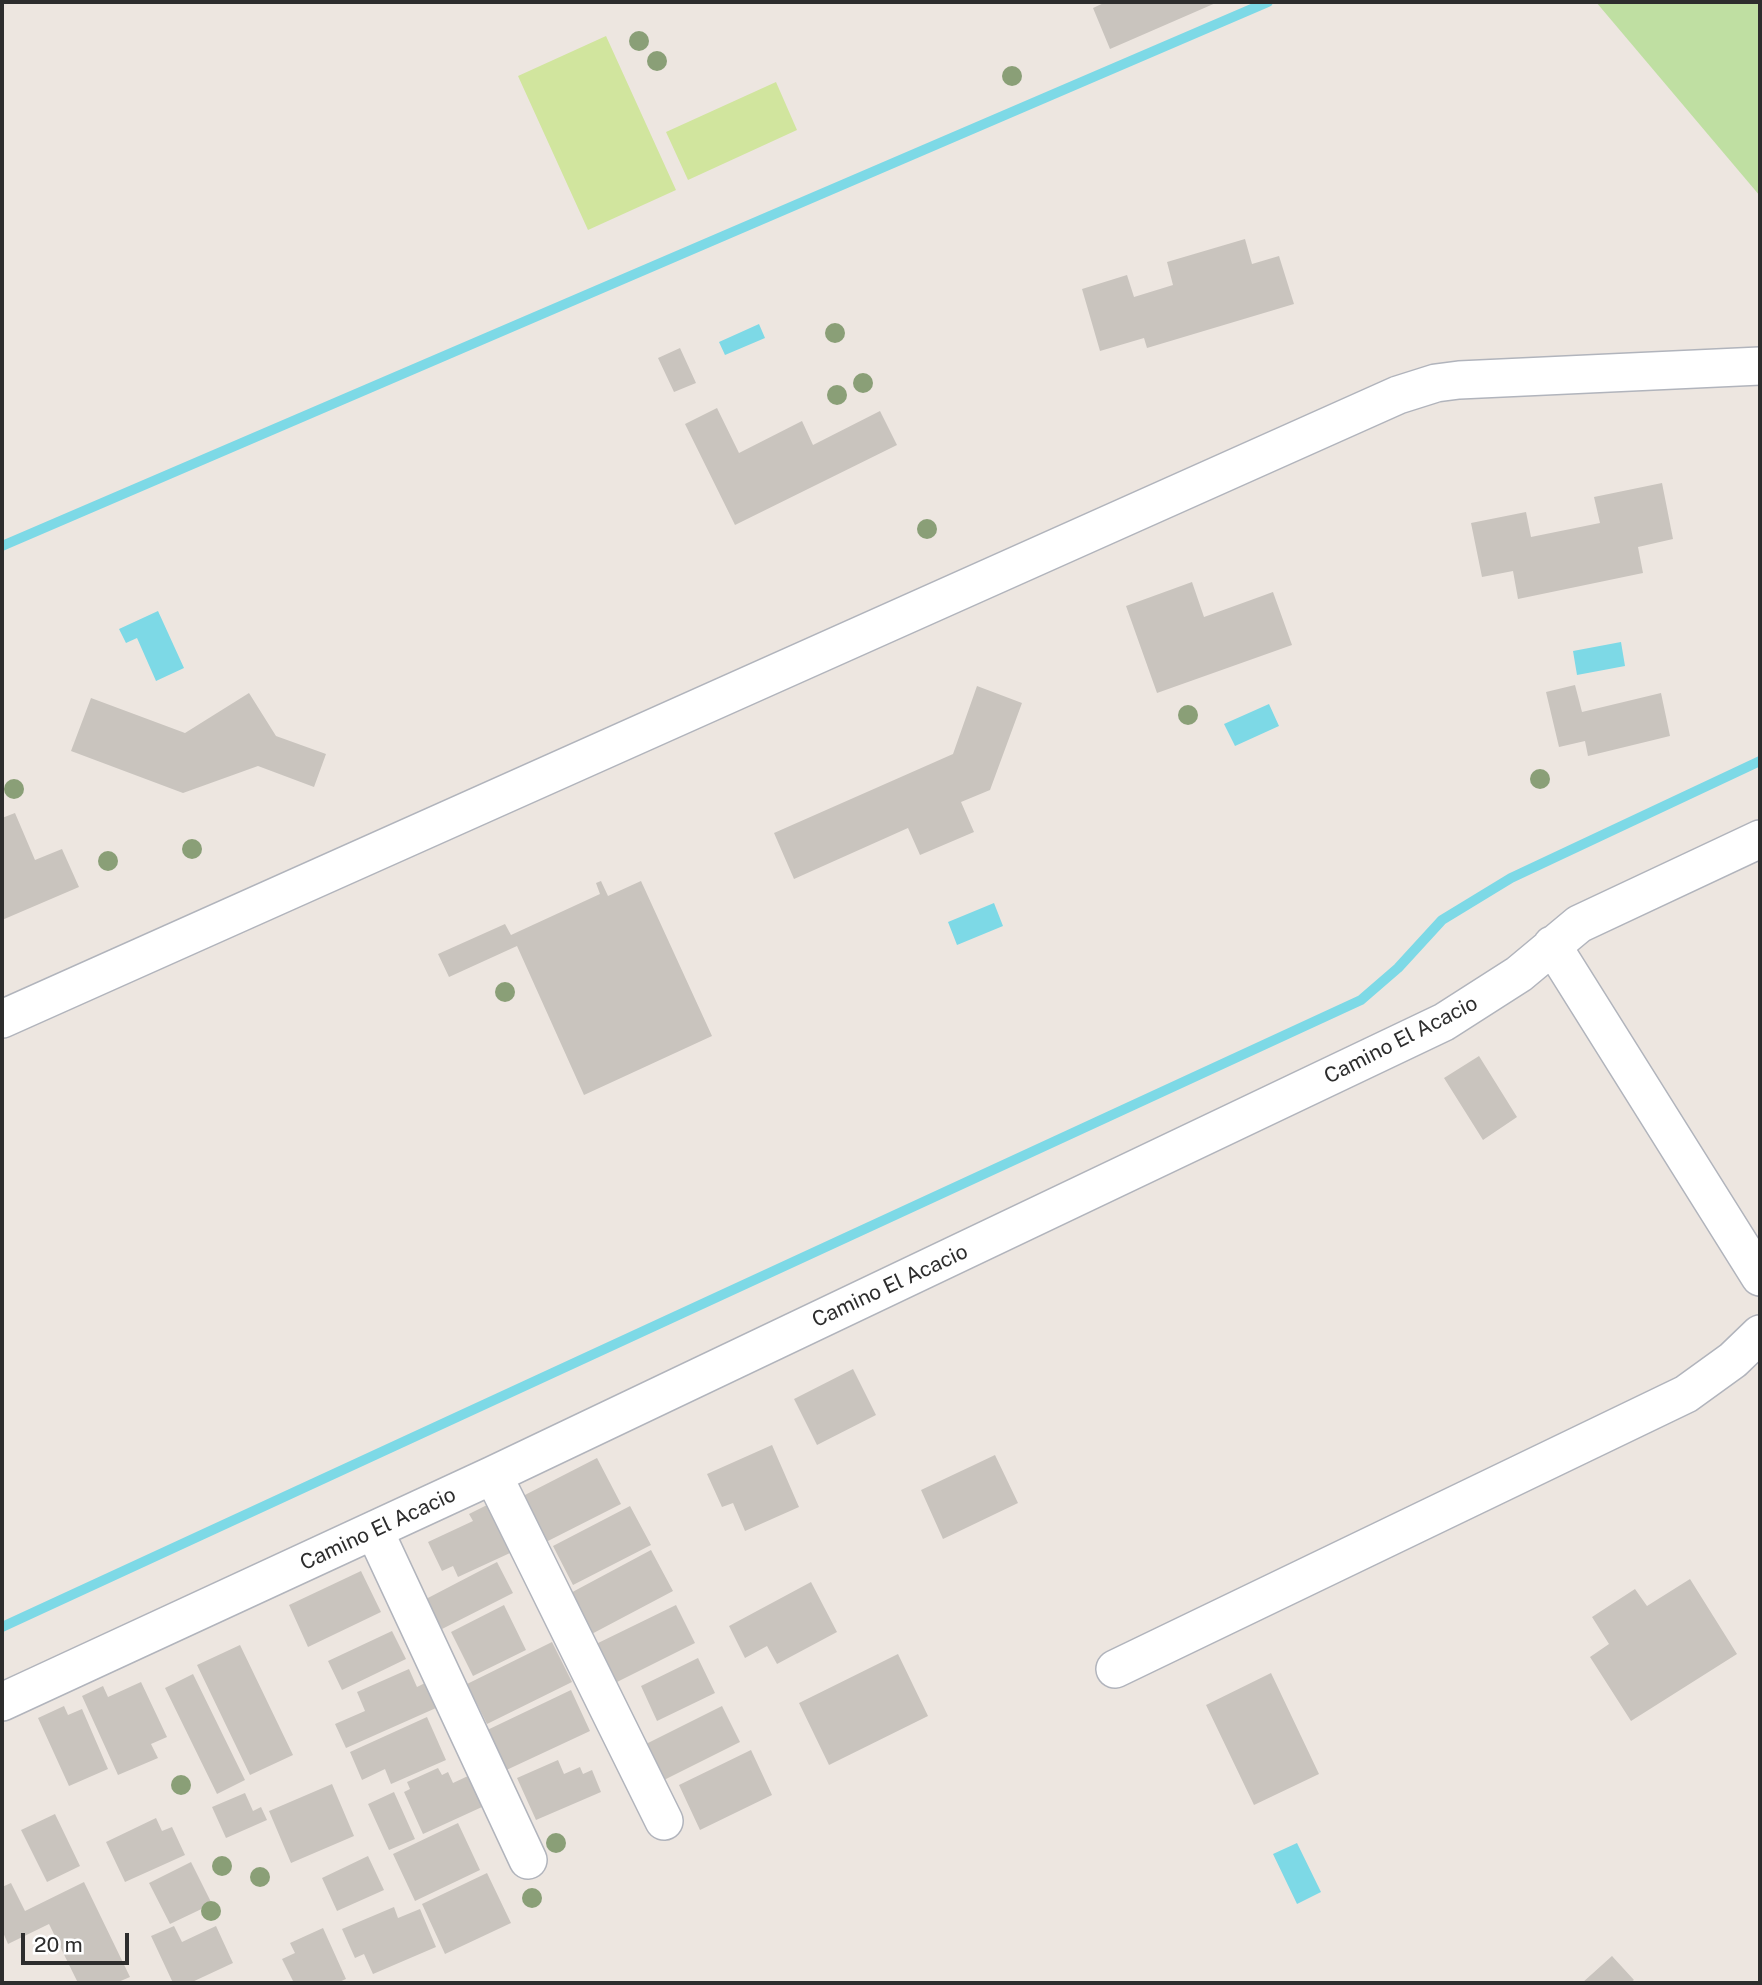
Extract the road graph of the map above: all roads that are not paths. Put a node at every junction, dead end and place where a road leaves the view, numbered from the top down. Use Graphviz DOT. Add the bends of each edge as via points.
graph roads {
  1 [pos="1760,366"];
  2 [pos="1760,839"];
  3 [pos="1552,945"];
  4 [pos="2,1019"];
  5 [pos="1760,1277"];
  6 [pos="1760,1334"];
  7 [pos="493,1475"];
  8 [pos="374,1530"];
  9 [pos="1115,1669"];
  10 [pos="2,1702"];
  11 [pos="664,1821"];
  12 [pos="528,1860"];
  1 -- 4 [label="street" via="1459,380 1398,395"];
  2 -- 3 [label="street, Camino El Acacio" via="1579,924"];
  3 -- 5 [label="street"];
  3 -- 7 [label="street, Camino El Acacio" via="1519,974 1444,1022"];
  6 -- 9 [label="street" via="1686,1394"];
  7 -- 8 [label="street, Camino El Acacio"];
  7 -- 11 [label="street"];
  8 -- 10 [label="street, Camino El Acacio"];
  8 -- 12 [label="street"];
}
